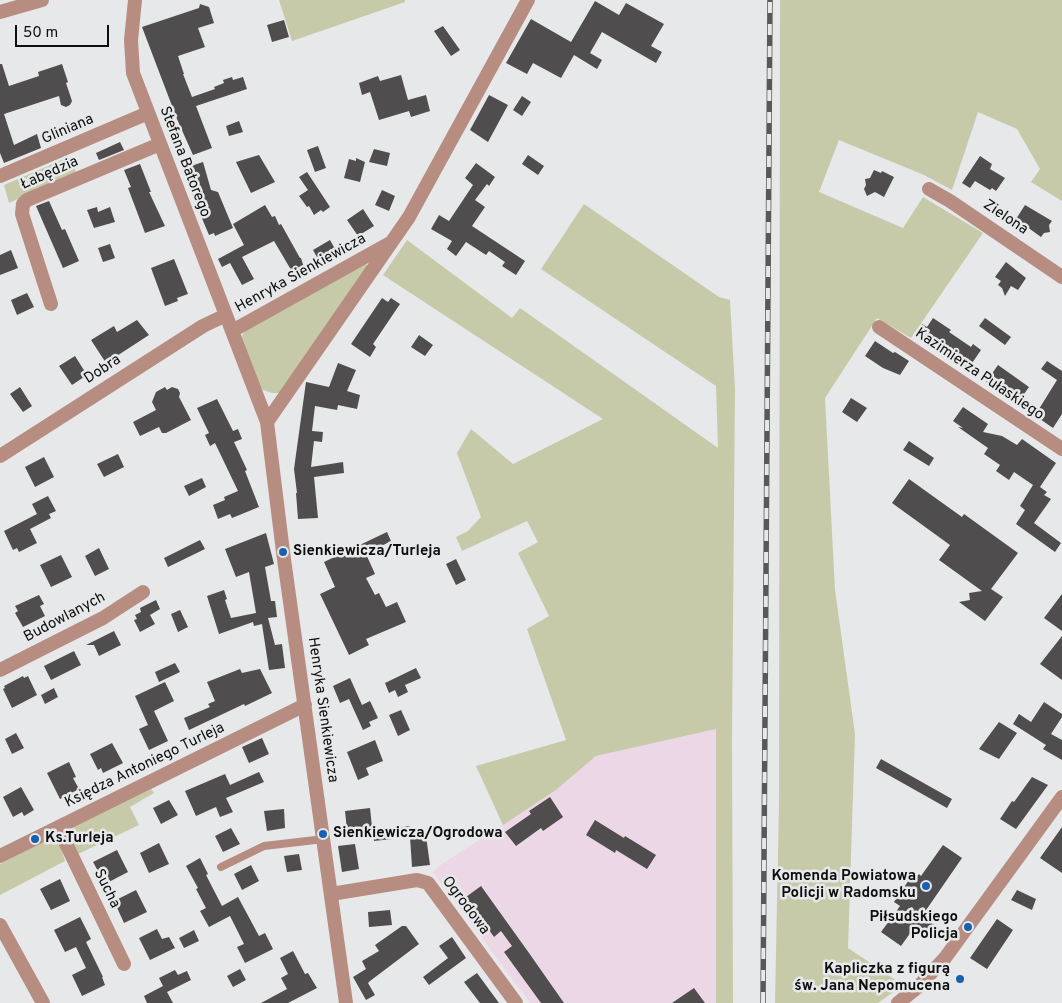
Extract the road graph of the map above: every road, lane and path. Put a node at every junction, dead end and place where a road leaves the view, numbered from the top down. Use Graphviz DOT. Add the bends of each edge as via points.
graph roads {
  1 [pos="42,0"];
  2 [pos="135,0"];
  3 [pos="528,0"];
  4 [pos="0,12"];
  5 [pos="148,114"];
  6 [pos="160,144"];
  7 [pos="0,176"];
  8 [pos="929,189"];
  9 [pos="392,242"];
  10 [pos="1062,277"];
  11 [pos="51,304"];
  12 [pos="226,315"];
  13 [pos="879,327"];
  14 [pos="232,331"];
  15 [pos="267,422"];
  16 [pos="1062,449"];
  17 [pos="0,456"];
  18 [pos="143,592"];
  19 [pos="0,670"];
  20 [pos="304,705"];
  21 [pos="1062,797"];
  22 [pos="58,827"];
  23 [pos="324,839"];
  24 [pos="0,856"];
  25 [pos="221,867"];
  26 [pos="331,894"];
  27 [pos="0,925"];
  28 [pos="124,964"];
  29 [pos="43,1003"];
  30 [pos="346,1003"];
  31 [pos="516,1003"];
  32 [pos="898,1003"];
  1 -- 4 [label="street"];
  2 -- 5 [label="street, Stefana Batorego" via="131,54 133,73"];
  3 -- 9 [label="street, Henryka Sienkiewicza" via="409,217"];
  5 -- 6 [label="street, Stefana Batorego"];
  5 -- 7 [label="street, Gliniana"];
  6 -- 11 [label="street, Łabędzia" via="23,204 22,214"];
  6 -- 12 [label="street, Stefana Batorego"];
  8 -- 10 [label="street, Zielona"];
  9 -- 14 [label="street, Henryka Sienkiewicza"];
  9 -- 15 [label="street, Henryka Sienkiewicza"];
  12 -- 14 [label="street, Stefana Batorego"];
  12 -- 17 [label="street, Dobra" via="203,326"];
  13 -- 16 [label="street, Kazimierza Pułaskiego"];
  14 -- 15 [label="street, Henryka Sienkiewicza"];
  15 -- 20 [label="street, Henryka Sienkiewicza"];
  18 -- 19 [label="street, Budowlanych" via="103,618"];
  20 -- 22 [label="street, Księdza Antoniego Turleja"];
  20 -- 23 [label="street, Henryka Sienkiewicza"];
  21 -- 32 [label="street" via="945,958"];
  22 -- 24 [label="street, Księdza Antoniego Turleja"];
  22 -- 28 [label="street, Sucha"];
  23 -- 25 [label="lane" via="264,846"];
  23 -- 26 [label="street, Henryka Sienkiewicza"];
  26 -- 30 [label="street, Henryka Sienkiewicza"];
  26 -- 31 [label="street, Ogrodowa" via="418,880 428,883"];
  27 -- 29 [label="street"];
}
